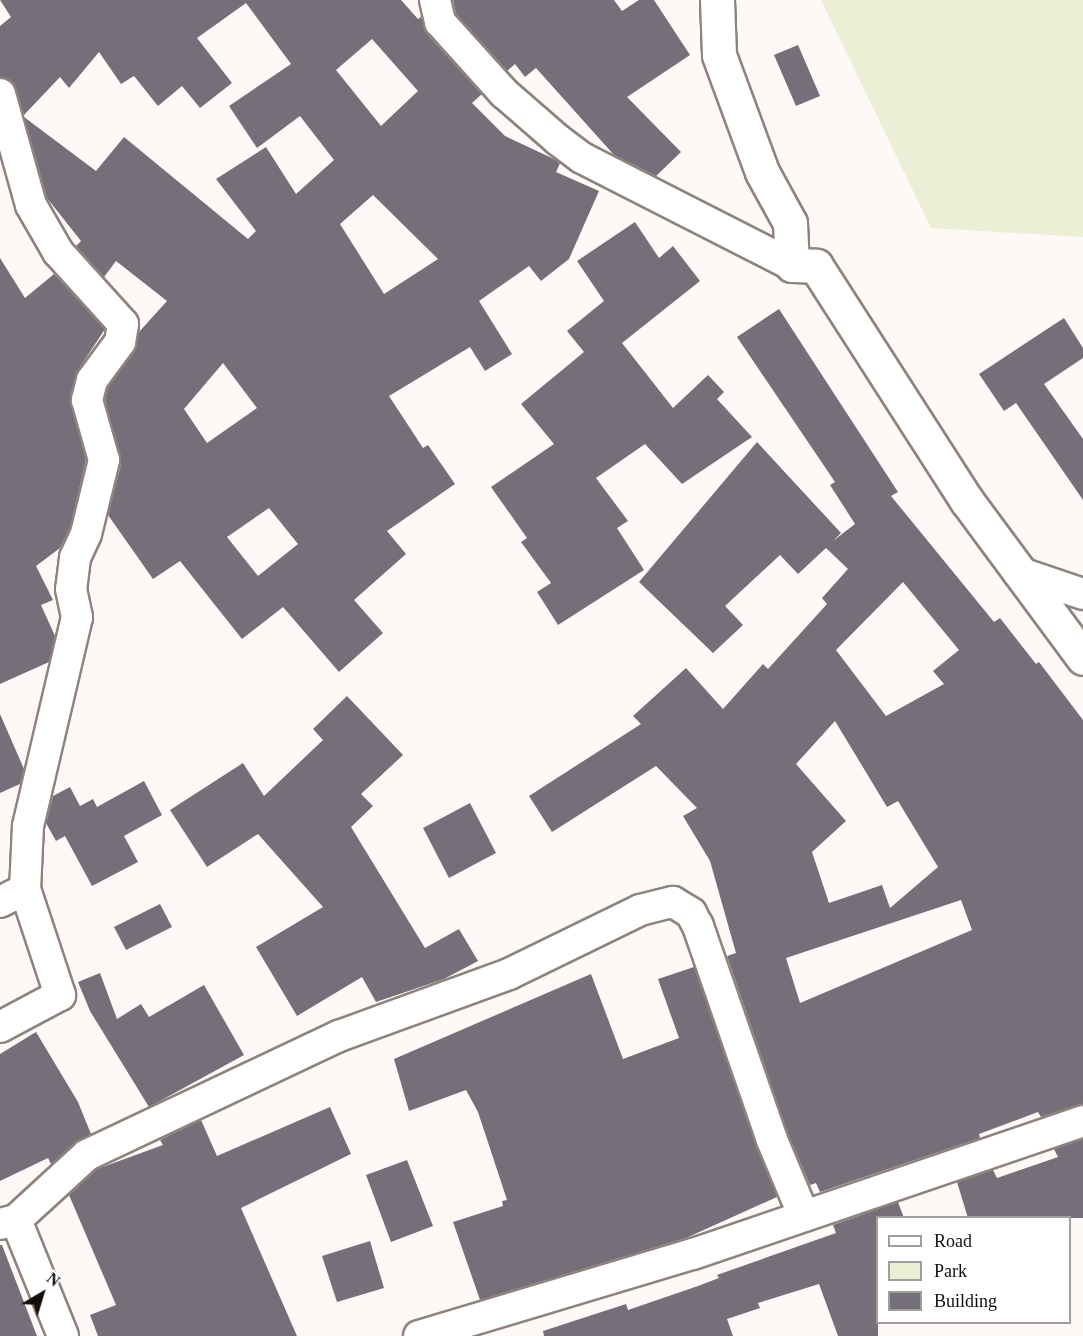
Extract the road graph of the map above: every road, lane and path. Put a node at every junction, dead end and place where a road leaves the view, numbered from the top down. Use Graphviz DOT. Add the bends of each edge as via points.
graph roads {
  1 [pos="435,0"];
  2 [pos="717,0"];
  3 [pos="0,94"];
  4 [pos="792,265"];
  5 [pos="1018,572"];
  6 [pos="1083,594"];
  7 [pos="1083,658"];
  8 [pos="12,896"];
  9 [pos="0,1027"];
  10 [pos="1083,1121"];
  11 [pos="803,1214"];
  12 [pos="8,1222"];
  13 [pos="63,1336"];
  14 [pos="419,1336"];
  1 -- 4 [label="street" via="440,21 504,93 582,158"];
  2 -- 4 [label="street" via="719,55 762,172 790,223"];
  3 -- 8 [label="street" via="31,205 58,252 123,324 120,342 92,380 87,400 104,460 86,534 75,558 71,589 77,617"];
  4 -- 5 [label="street" via="816,266"];
  5 -- 6 [label="street"];
  5 -- 7 [label="street"];
  8 -- 9 [label="street" via="60,995"];
  10 -- 11 [label="street"];
  11 -- 12 [label="street" via="772,1140 698,926 691,913 673,902 640,910 509,974 339,1036 87,1155"];
  11 -- 14 [label="street" via="650,1267"];
  12 -- 13 [label="street"];
}
